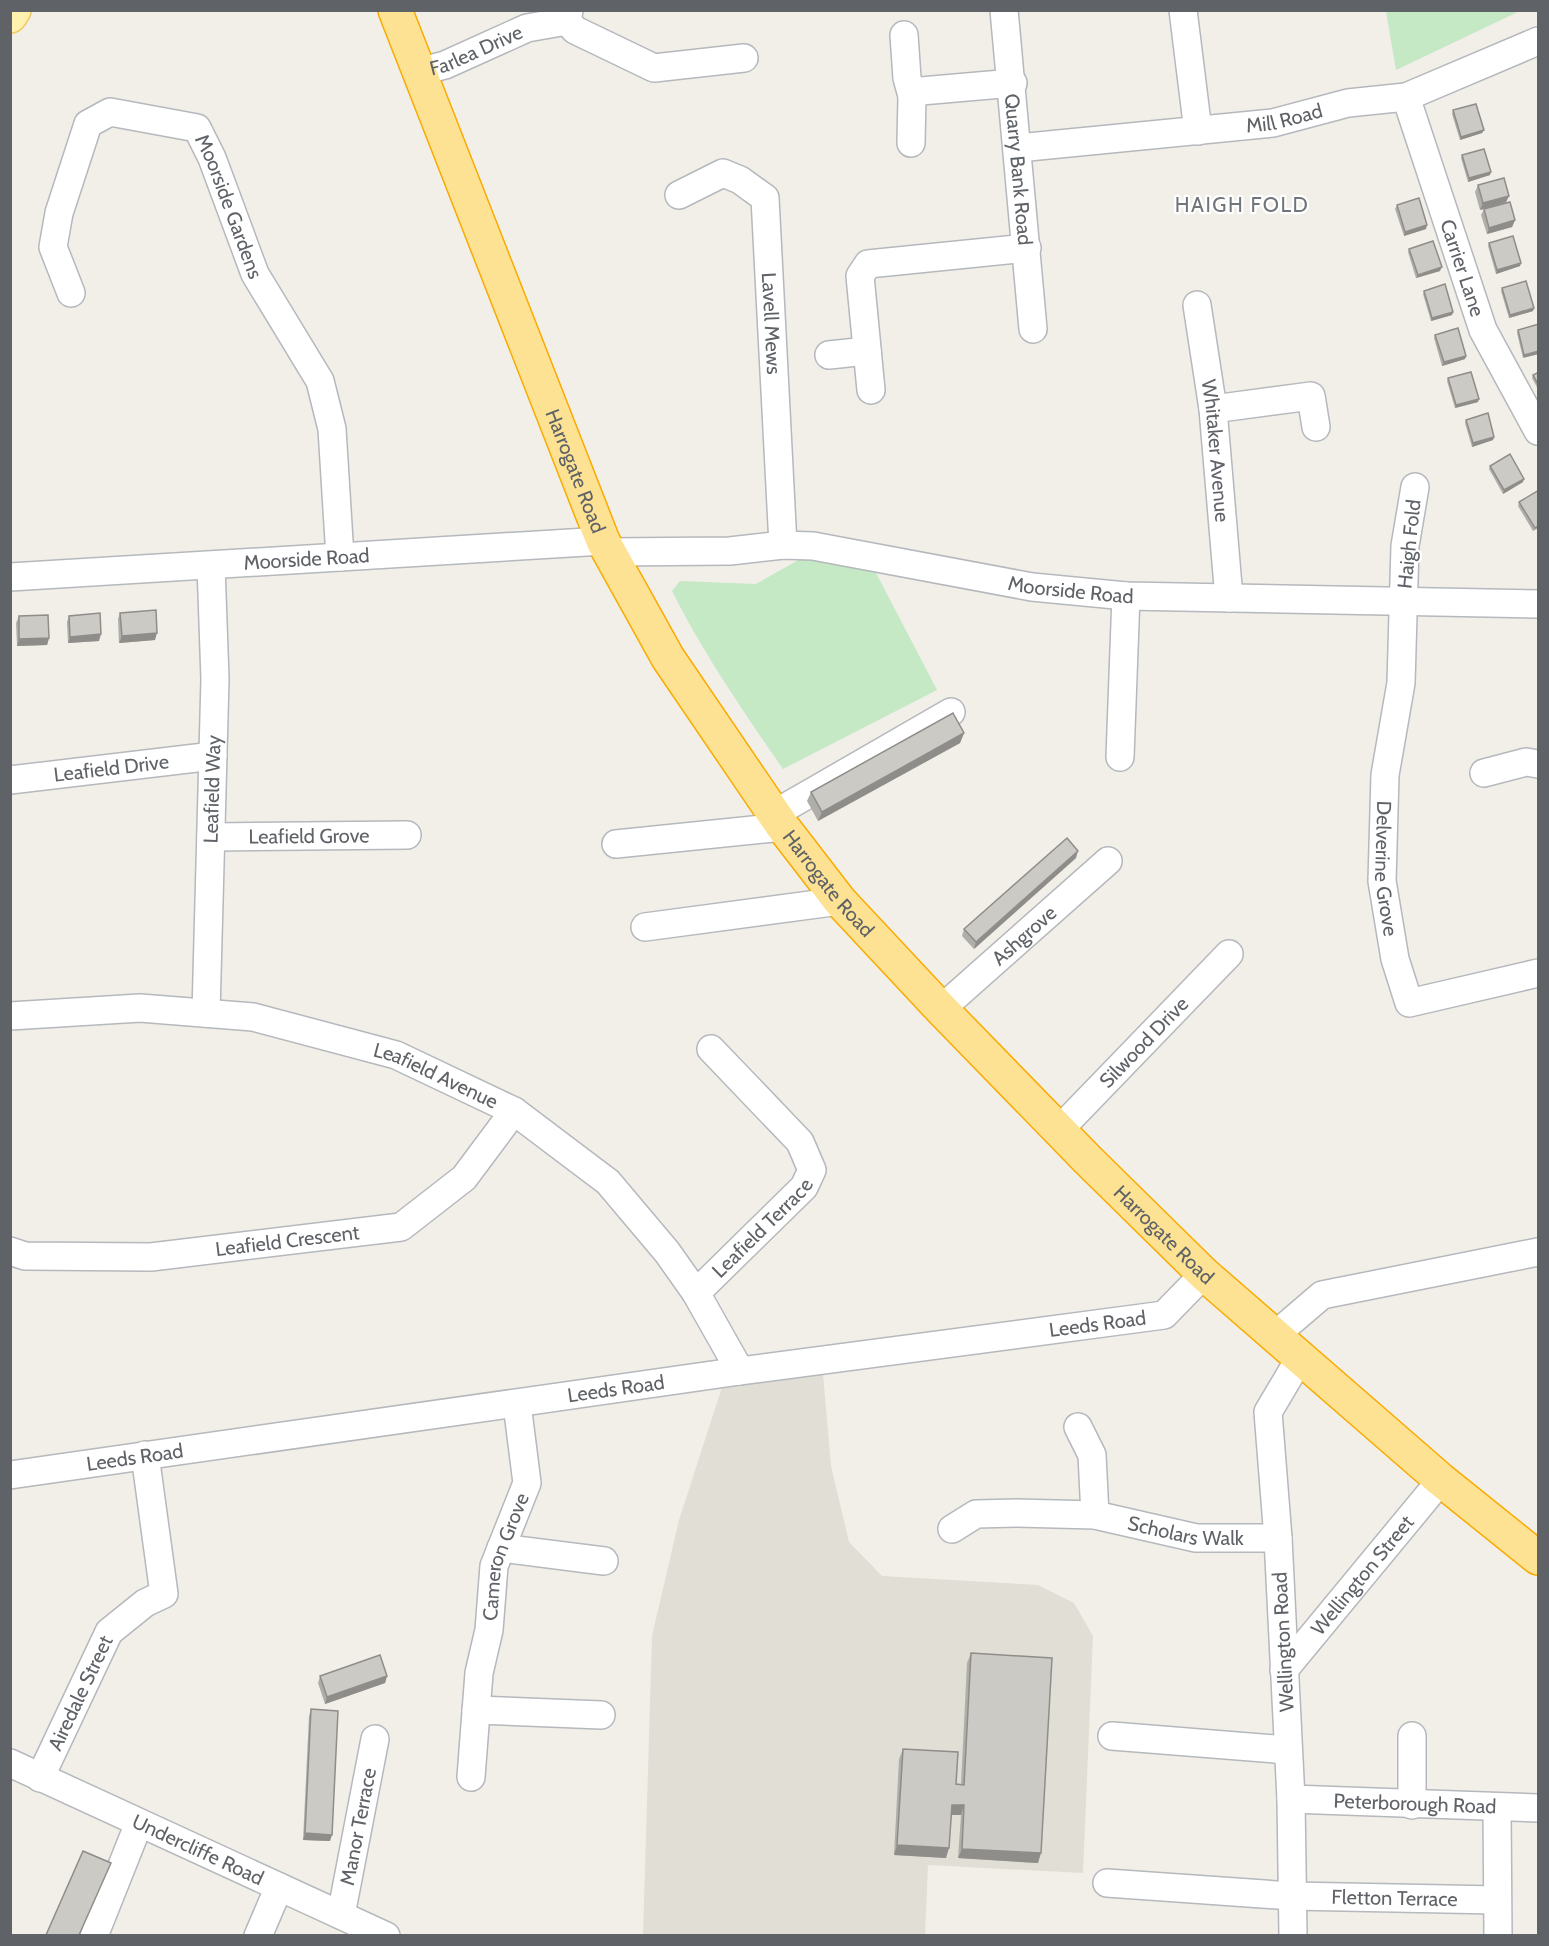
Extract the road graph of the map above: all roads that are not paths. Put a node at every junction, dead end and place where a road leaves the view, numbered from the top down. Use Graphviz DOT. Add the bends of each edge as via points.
graph roads {
  1 [pos="14,10"];
  2 [pos="395,10"];
  3 [pos="1004,10"];
  4 [pos="1183,10"];
  5 [pos="10,16"];
  6 [pos="568,16"];
  7 [pos="904,35"];
  8 [pos="1539,41"];
  9 [pos="744,58"];
  10 [pos="418,72"];
  11 [pos="1012,83"];
  12 [pos="912,96"];
  13 [pos="1406,97"];
  14 [pos="1198,131"];
  15 [pos="911,143"];
  16 [pos="1018,148"];
  17 [pos="679,195"];
  18 [pos="1027,248"];
  19 [pos="71,293"];
  20 [pos="1197,305"];
  21 [pos="1033,329"];
  22 [pos="867,351"];
  23 [pos="830,355"];
  24 [pos="871,390"];
  25 [pos="1213,409"];
  26 [pos="1316,427"];
  27 [pos="1539,431"];
  28 [pos="1415,487"];
  29 [pos="783,545"];
  30 [pos="606,547"];
  31 [pos="340,557"];
  32 [pos="211,566"];
  33 [pos="10,577"];
  34 [pos="1126,596"];
  35 [pos="1229,598"];
  36 [pos="1404,601"];
  37 [pos="1539,604"];
  38 [pos="951,712"];
  39 [pos="213,756"];
  40 [pos="1120,757"];
  41 [pos="1539,764"];
  42 [pos="1484,773"];
  43 [pos="10,780"];
  44 [pos="778,821"];
  45 [pos="407,835"];
  46 [pos="211,837"];
  47 [pos="616,844"];
  48 [pos="1108,861"];
  49 [pos="840,901"];
  50 [pos="645,927"];
  51 [pos="1229,954"];
  52 [pos="1539,973"];
  53 [pos="941,1009"];
  54 [pos="206,1013"];
  55 [pos="10,1016"];
  56 [pos="711,1049"];
  57 [pos="514,1111"];
  58 [pos="1059,1131"];
  59 [pos="10,1251"];
  60 [pos="1539,1252"];
  61 [pos="1204,1274"];
  62 [pos="696,1293"];
  63 [pos="1274,1336"];
  64 [pos="1300,1358"];
  65 [pos="740,1371"];
  66 [pos="517,1404"];
  67 [pos="1078,1427"];
  68 [pos="145,1455"];
  69 [pos="10,1475"];
  70 [pos="1440,1480"];
  71 [pos="1095,1515"];
  72 [pos="952,1529"];
  73 [pos="1278,1538"];
  74 [pos="1533,1545"];
  75 [pos="501,1548"];
  76 [pos="604,1561"];
  77 [pos="1284,1670"];
  78 [pos="476,1710"];
  79 [pos="602,1715"];
  80 [pos="1112,1736"];
  81 [pos="1412,1736"];
  82 [pos="375,1739"];
  83 [pos="1287,1750"];
  84 [pos="10,1763"];
  85 [pos="471,1776"];
  86 [pos="40,1778"];
  87 [pos="1292,1799"];
  88 [pos="1412,1805"];
  89 [pos="1539,1808"];
  90 [pos="1497,1809"];
  91 [pos="139,1823"];
  92 [pos="1107,1882"];
  93 [pos="279,1887"];
  94 [pos="1292,1896"];
  95 [pos="1497,1900"];
  96 [pos="341,1915"];
  97 [pos="94,1935"];
  98 [pos="258,1935"];
  99 [pos="386,1935"];
  100 [pos="1293,1935"];
  101 [pos="1498,1935"];
  1 -- 5 [label="main road"];
  2 -- 10 [label="highway, Harrogate Road"];
  3 -- 11 [label="street, Quarry Bank Road"];
  4 -- 14 [label="street"];
  6 -- 9 [label="street, Farlea Drive" via="575,30 654,68"];
  6 -- 10 [label="street, Farlea Drive" via="527,28 445,65"];
  7 -- 12 [label="street"];
  8 -- 13 [label="street, Mill Road"];
  10 -- 30 [label="highway, Harrogate Road"];
  11 -- 12 [label="street" via="921,91"];
  11 -- 16 [label="street, Quarry Bank Road"];
  12 -- 15 [label="street"];
  13 -- 14 [label="street, Mill Road" via="1348,103 1273,123"];
  13 -- 27 [label="street, Carrier Lane" via="1483,330"];
  14 -- 16 [label="street, Mill Road"];
  16 -- 18 [label="street, Quarry Bank Road"];
  17 -- 29 [label="street, Lavell Mews" via="723,173 765,198"];
  18 -- 21 [label="street, Quarry Bank Road"];
  18 -- 22 [label="street" via="868,264 860,276"];
  19 -- 31 [label="street, Moorside Gardens" via="53,247 59,213 88,124 110,112 197,128 255,274 320,381 332,429"];
  20 -- 25 [label="street, Whitaker Avenue"];
  22 -- 23 [label="street"];
  22 -- 24 [label="street"];
  25 -- 26 [label="street" via="1311,396"];
  25 -- 35 [label="street, Whitaker Avenue"];
  28 -- 36 [label="street, Haigh Fold" via="1405,546"];
  29 -- 30 [label="street, Moorside Road" via="730,551"];
  29 -- 34 [label="street, Moorside Road" via="813,546 1032,587"];
  30 -- 31 [label="street, Moorside Road"];
  30 -- 44 [label="highway, Harrogate Road" via="668,658"];
  31 -- 32 [label="street, Moorside Road"];
  32 -- 33 [label="street, Moorside Road"];
  32 -- 39 [label="street, Leafield Way"];
  34 -- 35 [label="street, Moorside Road"];
  34 -- 40 [label="street"];
  35 -- 36 [label="street, Moorside Road"];
  36 -- 37 [label="street, Moorside Road"];
  36 -- 52 [label="street, Delverine Grove" via="1401,683 1385,776 1382,881 1395,959 1409,1003"];
  38 -- 44 [label="street"];
  39 -- 43 [label="street, Leafield Drive"];
  39 -- 46 [label="street, Leafield Way"];
  41 -- 42 [label="street" via="1526,762"];
  44 -- 47 [label="street"];
  44 -- 49 [label="highway, Harrogate Road"];
  45 -- 46 [label="street, Leafield Grove"];
  46 -- 54 [label="street, Leafield Way"];
  48 -- 53 [label="street, Ashgrove"];
  49 -- 50 [label="street"];
  49 -- 53 [label="highway, Harrogate Road"];
  51 -- 58 [label="street, Silwood Drive"];
  53 -- 58 [label="highway, Harrogate Road"];
  54 -- 55 [label="street, Leafield Avenue" via="140,1008"];
  54 -- 57 [label="street, Leafield Avenue" via="253,1017 396,1054"];
  56 -- 62 [label="street, Leafield Terrace" via="800,1142 812,1170 804,1188"];
  57 -- 59 [label="street, Leafield Crescent" via="464,1178 401,1227 151,1257 25,1256"];
  57 -- 62 [label="street, Leafield Avenue" via="609,1182"];
  58 -- 61 [label="highway, Harrogate Road"];
  60 -- 63 [label="street" via="1322,1295"];
  61 -- 63 [label="highway, Harrogate Road"];
  61 -- 65 [label="street, Leeds Road" via="1164,1315"];
  62 -- 65 [label="street, Leafield Avenue"];
  63 -- 64 [label="highway, Harrogate Road"];
  64 -- 70 [label="highway, Harrogate Road"];
  64 -- 73 [label="street, Wellington Road" via="1268,1412"];
  65 -- 66 [label="street, Leeds Road"];
  66 -- 68 [label="street, Leeds Road"];
  66 -- 75 [label="street, Cameron Grove" via="526,1484"];
  67 -- 71 [label="street" via="1092,1455"];
  68 -- 69 [label="street, Leeds Road"];
  68 -- 86 [label="street, Airedale Street" via="165,1594 145,1603 109,1632"];
  70 -- 74 [label="highway, Harrogate Road"];
  70 -- 77 [label="street, Wellington Street"];
  71 -- 72 [label="street, Scholars Walk" via="976,1514"];
  71 -- 73 [label="street, Scholars Walk" via="1196,1538"];
  73 -- 77 [label="street, Wellington Road"];
  75 -- 76 [label="street"];
  75 -- 78 [label="street, Cameron Grove" via="494,1566"];
  77 -- 83 [label="street, Wellington Road"];
  78 -- 79 [label="street"];
  78 -- 85 [label="street, Cameron Grove"];
  80 -- 83 [label="street"];
  81 -- 88 [label="street"];
  82 -- 96 [label="street, Manor Terrace"];
  83 -- 87 [label="street, Wellington Road"];
  84 -- 86 [label="street, Undercliffe Road"];
  86 -- 91 [label="street, Undercliffe Road"];
  87 -- 88 [label="street, Peterborough Road"];
  87 -- 94 [label="street, Wellington Road"];
  88 -- 90 [label="street, Peterborough Road"];
  89 -- 90 [label="street, Peterborough Road"];
  90 -- 95 [label="street"];
  91 -- 93 [label="street, Undercliffe Road"];
  91 -- 97 [label="street"];
  92 -- 94 [label="street, Fletton Terrace"];
  93 -- 96 [label="street, Undercliffe Road"];
  93 -- 98 [label="street"];
  94 -- 95 [label="street, Fletton Terrace"];
  94 -- 100 [label="street, Wellington Road"];
  95 -- 101 [label="street"];
  96 -- 99 [label="street, Undercliffe Road"];
}
